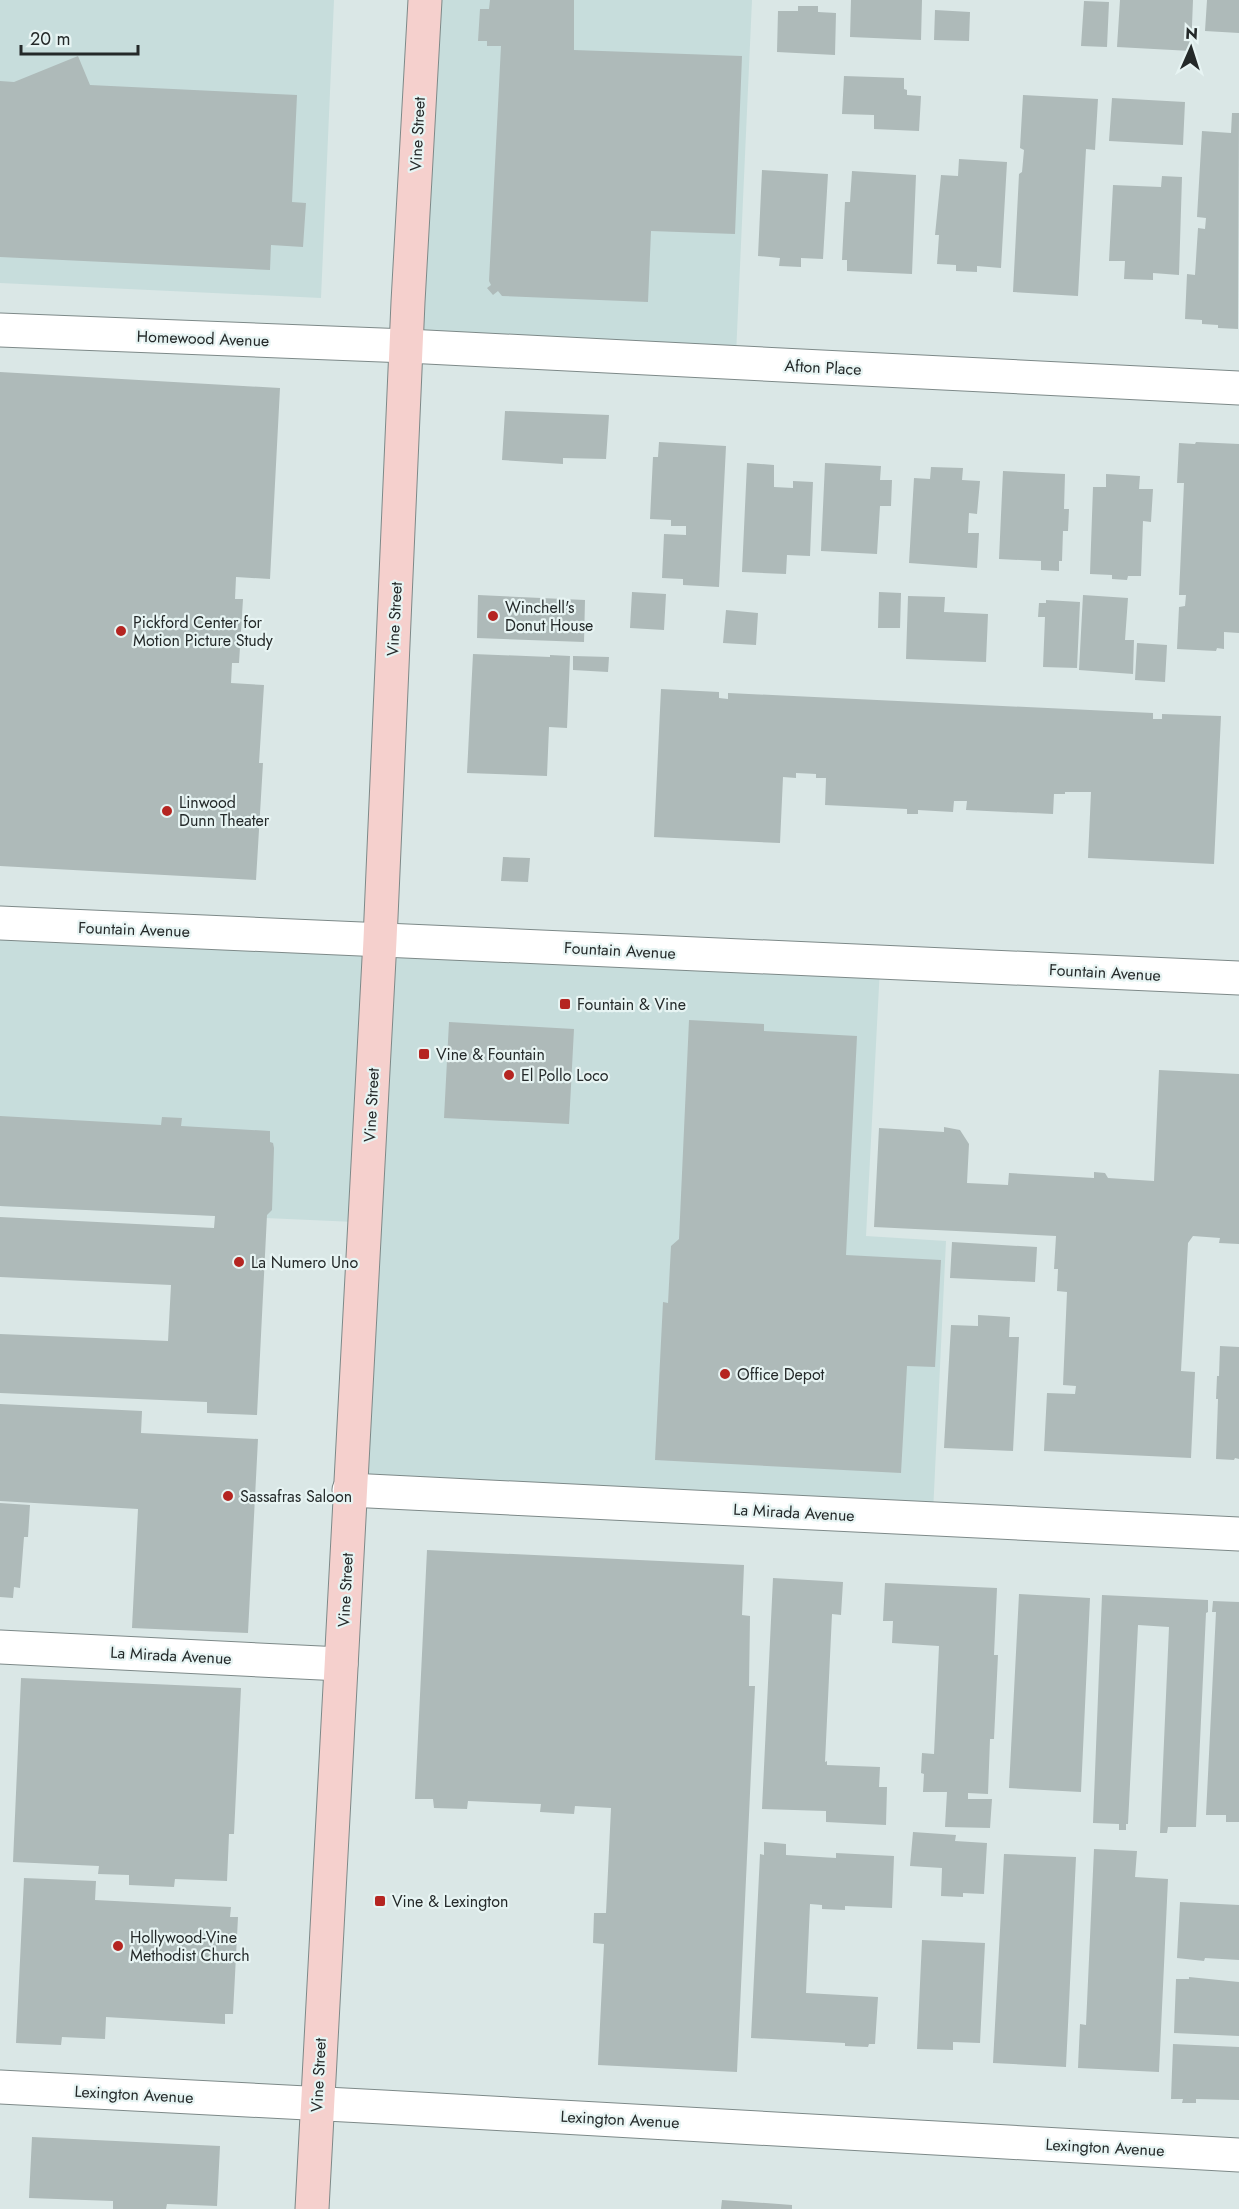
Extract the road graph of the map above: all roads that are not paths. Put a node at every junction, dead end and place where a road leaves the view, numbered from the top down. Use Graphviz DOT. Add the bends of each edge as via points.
graph roads {
  1 [pos="425,0"];
  2 [pos="0,330"];
  3 [pos="406,346"];
  4 [pos="1239,388"];
  5 [pos="0,923"];
  6 [pos="380,940"];
  7 [pos="1239,978"];
  8 [pos="349,1490"];
  9 [pos="1239,1533"];
  10 [pos="0,1647"];
  11 [pos="341,1664"];
  12 [pos="0,2087"];
  13 [pos="317,2103"];
  14 [pos="1239,2155"];
  15 [pos="312,2209"];
  1 -- 3 [label="main road, Vine Street"];
  2 -- 3 [label="street, Homewood Avenue"];
  3 -- 4 [label="street, Afton Place"];
  3 -- 6 [label="main road, Vine Street"];
  5 -- 6 [label="street, Fountain Avenue"];
  6 -- 7 [label="street, Fountain Avenue"];
  6 -- 8 [label="main road, Vine Street"];
  8 -- 9 [label="street, La Mirada Avenue"];
  8 -- 11 [label="main road, Vine Street"];
  10 -- 11 [label="street, La Mirada Avenue"];
  11 -- 13 [label="main road, Vine Street"];
  12 -- 13 [label="street, Lexington Avenue"];
  13 -- 14 [label="street, Lexington Avenue"];
  13 -- 15 [label="main road, Vine Street"];
}
